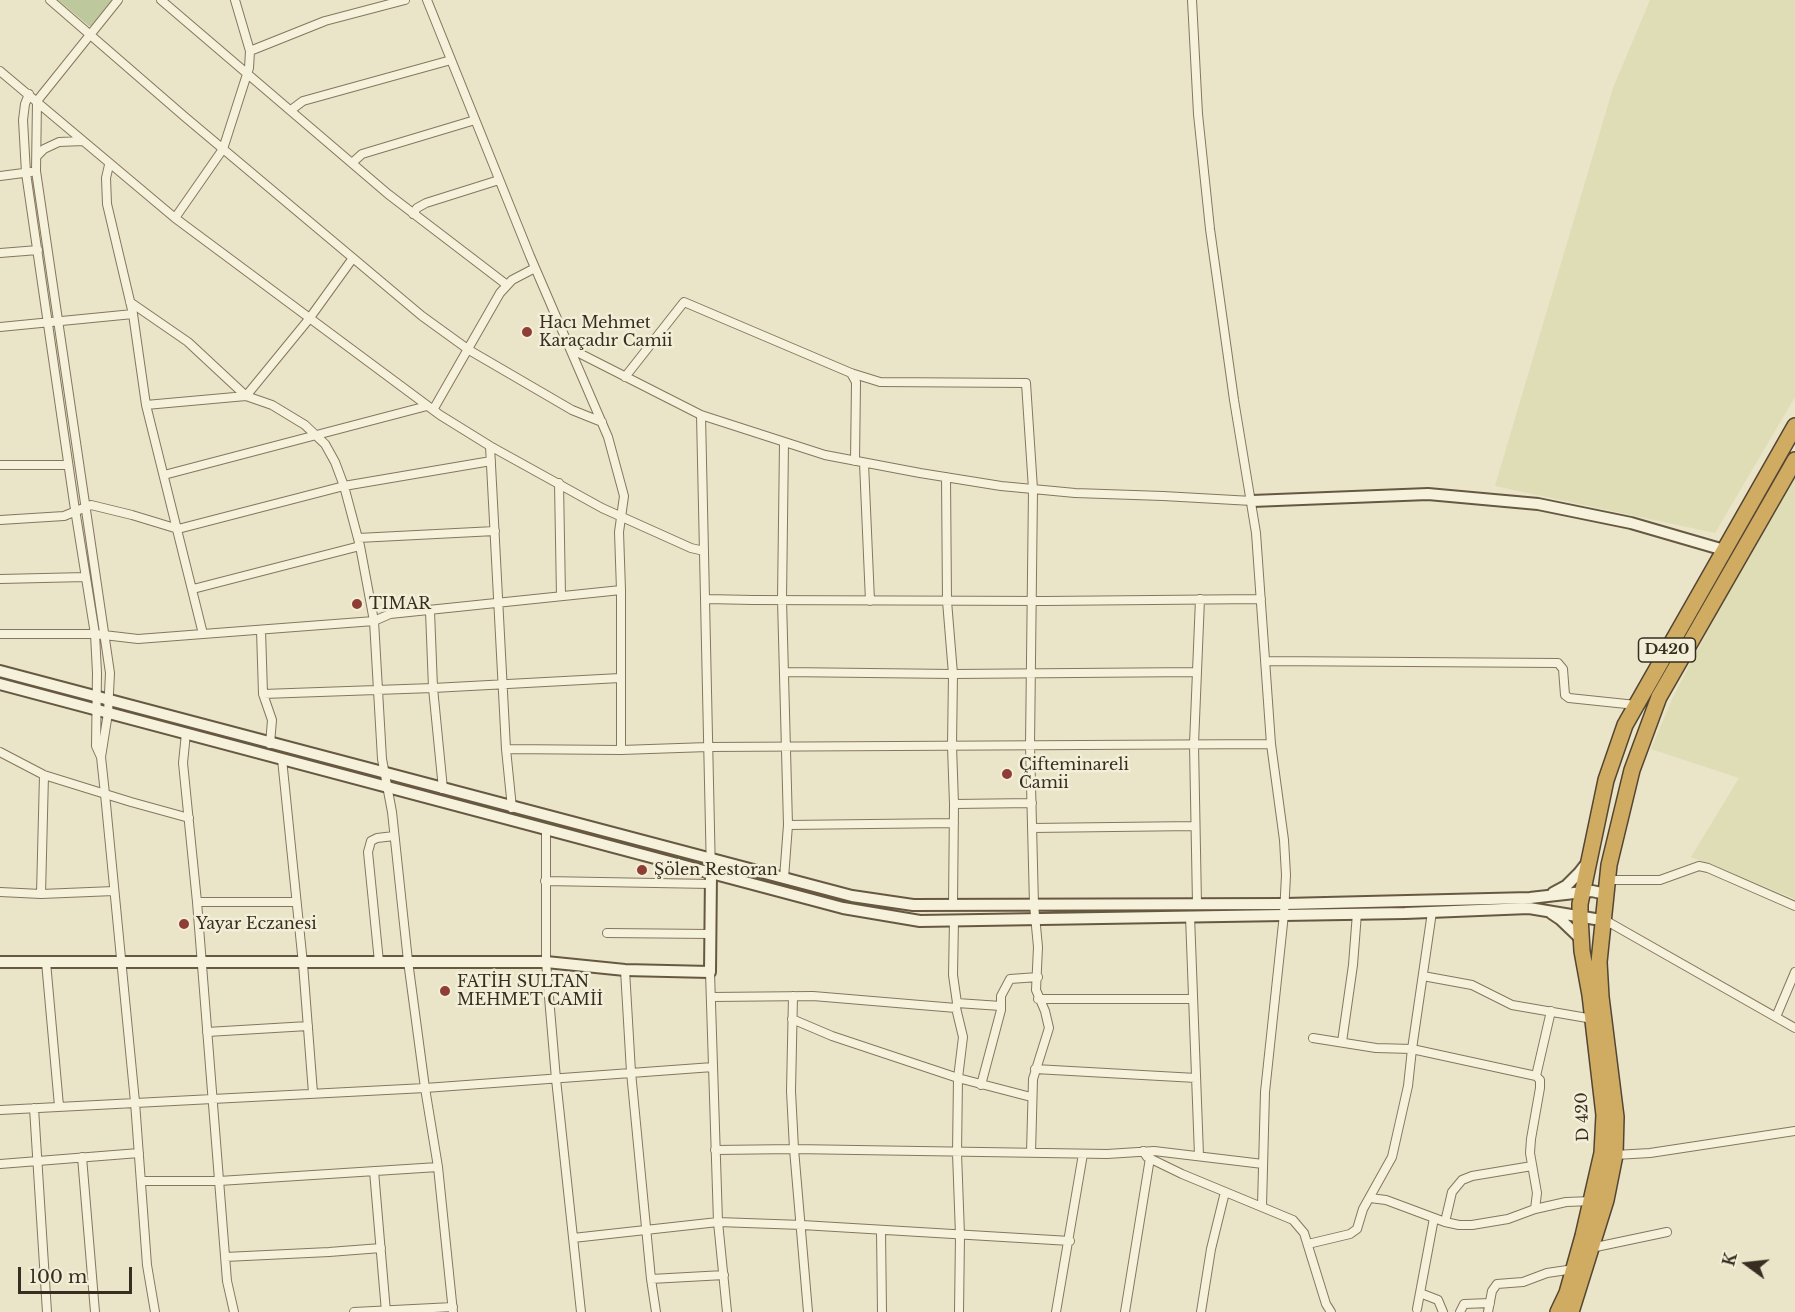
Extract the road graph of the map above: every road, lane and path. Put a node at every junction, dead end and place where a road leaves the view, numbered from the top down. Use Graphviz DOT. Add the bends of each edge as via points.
graph roads {
  1 [pos="50,0"];
  2 [pos="118,0"];
  3 [pos="160,0"];
  4 [pos="235,0"];
  5 [pos="405,0"];
  6 [pos="427,0"];
  7 [pos="1192,0"];
  8 [pos="90,35"];
  9 [pos="250,51"];
  10 [pos="451,60"];
  11 [pos="0,71"];
  12 [pos="247,72"];
  13 [pos="28,94"];
  14 [pos="37,101"];
  15 [pos="291,110"];
  16 [pos="475,120"];
  17 [pos="83,141"];
  18 [pos="223,149"];
  19 [pos="37,156"];
  20 [pos="352,163"];
  21 [pos="109,165"];
  22 [pos="36,171"];
  23 [pos="26,173"];
  24 [pos="0,176"];
  25 [pos="499,180"];
  26 [pos="412,214"];
  27 [pos="175,218"];
  28 [pos="38,250"];
  29 [pos="0,253"];
  30 [pos="353,258"];
  31 [pos="535,268"];
  32 [pos="507,285"];
  33 [pos="130,302"];
  34 [pos="133,314"];
  35 [pos="309,319"];
  36 [pos="53,322"];
  37 [pos="0,327"];
  38 [pos="571,349"];
  39 [pos="469,350"];
  40 [pos="851,373"];
  41 [pos="625,377"];
  42 [pos="246,396"];
  43 [pos="146,405"];
  44 [pos="430,408"];
  45 [pos="701,415"];
  46 [pos="602,422"];
  47 [pos="1795,426"];
  48 [pos="316,434"];
  49 [pos="784,443"];
  50 [pos="490,446"];
  51 [pos="1795,460"];
  52 [pos="491,461"];
  53 [pos="855,461"];
  54 [pos="864,463"];
  55 [pos="0,465"];
  56 [pos="68,465"];
  57 [pos="164,475"];
  58 [pos="946,477"];
  59 [pos="559,483"];
  60 [pos="344,486"];
  61 [pos="1033,489"];
  62 [pos="1252,501"];
  63 [pos="85,506"];
  64 [pos="75,511"];
  65 [pos="621,516"];
  66 [pos="0,520"];
  67 [pos="178,529"];
  68 [pos="495,531"];
  69 [pos="359,542"];
  70 [pos="1724,550"];
  71 [pos="704,551"];
  72 [pos="86,577"];
  73 [pos="0,579"];
  74 [pos="192,589"];
  75 [pos="621,590"];
  76 [pos="561,596"];
  77 [pos="706,598"];
  78 [pos="1261,598"];
  79 [pos="1200,599"];
  80 [pos="782,600"];
  81 [pos="870,601"];
  82 [pos="947,601"];
  83 [pos="1031,601"];
  84 [pos="500,604"];
  85 [pos="430,610"];
  86 [pos="374,621"];
  87 [pos="261,630"];
  88 [pos="0,634"];
  89 [pos="95,634"];
  90 [pos="203,634"];
  91 [pos="106,636"];
  92 [pos="1265,661"];
  93 [pos="0,671"];
  94 [pos="784,672"];
  95 [pos="1197,672"];
  96 [pos="953,674"];
  97 [pos="1032,674"];
  98 [pos="620,678"];
  99 [pos="0,684"];
  100 [pos="503,685"];
  101 [pos="433,688"];
  102 [pos="376,690"];
  103 [pos="263,694"];
  104 [pos="97,698"];
  105 [pos="109,700"];
  106 [pos="1636,705"];
  107 [pos="102,711"];
  108 [pos="186,734"];
  109 [pos="270,744"];
  110 [pos="1194,744"];
  111 [pos="1270,744"];
  112 [pos="1030,745"];
  113 [pos="787,746"];
  114 [pos="952,746"];
  115 [pos="708,747"];
  116 [pos="506,749"];
  117 [pos="621,750"];
  118 [pos="0,752"];
  119 [pos="282,759"];
  120 [pos="385,774"];
  121 [pos="44,775"];
  122 [pos="388,787"];
  123 [pos="442,789"];
  124 [pos="105,794"];
  125 [pos="1032,803"];
  126 [pos="954,804"];
  127 [pos="512,807"];
  128 [pos="189,818"];
  129 [pos="954,823"];
  130 [pos="788,825"];
  131 [pos="1195,826"];
  132 [pos="1032,828"];
  133 [pos="546,830"];
  134 [pos="394,836"];
  135 [pos="1591,856"];
  136 [pos="710,859"];
  137 [pos="784,878"];
  138 [pos="711,879"];
  139 [pos="545,881"];
  140 [pos="1606,888"];
  141 [pos="114,891"];
  142 [pos="0,892"];
  143 [pos="1583,892"];
  144 [pos="41,894"];
  145 [pos="1547,896"];
  146 [pos="197,902"];
  147 [pos="296,902"];
  148 [pos="1197,904"];
  149 [pos="953,905"];
  150 [pos="1034,905"];
  151 [pos="1795,906"];
  152 [pos="1284,909"];
  153 [pos="1546,910"];
  154 [pos="1432,912"];
  155 [pos="1356,913"];
  156 [pos="1190,916"];
  157 [pos="1580,917"];
  158 [pos="1037,918"];
  159 [pos="1603,919"];
  160 [pos="954,920"];
  161 [pos="607,933"];
  162 [pos="710,934"];
  163 [pos="1582,940"];
  164 [pos="408,961"];
  165 [pos="0,962"];
  166 [pos="46,962"];
  167 [pos="379,962"];
  168 [pos="546,962"];
  169 [pos="123,963"];
  170 [pos="202,963"];
  171 [pos="303,964"];
  172 [pos="625,970"];
  173 [pos="710,972"];
  174 [pos="1795,972"];
  175 [pos="1038,976"];
  176 [pos="1423,976"];
  177 [pos="793,996"];
  178 [pos="711,997"];
  179 [pos="1038,999"];
  180 [pos="1193,999"];
  181 [pos="957,1005"];
  182 [pos="1001,1006"];
  183 [pos="1551,1011"];
  184 [pos="1776,1017"];
  185 [pos="792,1019"];
  186 [pos="1593,1019"];
  187 [pos="308,1026"];
  188 [pos="1795,1028"];
  189 [pos="207,1032"];
  190 [pos="1313,1038"];
  191 [pos="1342,1042"];
  192 [pos="1412,1049"];
  193 [pos="713,1067"];
  194 [pos="1035,1069"];
  195 [pos="631,1072"];
  196 [pos="1536,1076"];
  197 [pos="958,1078"];
  198 [pos="1196,1078"];
  199 [pos="556,1079"];
  200 [pos="981,1085"];
  201 [pos="425,1088"];
  202 [pos="313,1093"];
  203 [pos="1031,1097"];
  204 [pos="212,1098"];
  205 [pos="135,1101"];
  206 [pos="59,1106"];
  207 [pos="34,1108"];
  208 [pos="0,1110"];
  209 [pos="1795,1131"];
  210 [pos="794,1149"];
  211 [pos="715,1150"];
  212 [pos="1143,1150"];
  213 [pos="139,1153"];
  214 [pos="957,1153"];
  215 [pos="1031,1153"];
  216 [pos="1083,1154"];
  217 [pos="1198,1155"];
  218 [pos="1615,1155"];
  219 [pos="82,1157"];
  220 [pos="1150,1158"];
  221 [pos="38,1161"];
  222 [pos="0,1164"];
  223 [pos="1263,1164"];
  224 [pos="1533,1166"];
  225 [pos="438,1167"];
  226 [pos="374,1171"];
  227 [pos="141,1181"];
  228 [pos="219,1181"];
  229 [pos="1225,1192"];
  230 [pos="1371,1198"];
  231 [pos="1593,1201"];
  232 [pos="1262,1206"];
  233 [pos="1535,1209"];
  234 [pos="1434,1218"];
  235 [pos="718,1222"];
  236 [pos="1445,1222"];
  237 [pos="802,1225"];
  238 [pos="647,1230"];
  239 [pos="881,1230"];
  240 [pos="1667,1232"];
  241 [pos="960,1235"];
  242 [pos="573,1238"];
  243 [pos="1070,1241"];
  244 [pos="1308,1244"];
  245 [pos="381,1248"];
  246 [pos="1591,1248"];
  247 [pos="225,1257"];
  248 [pos="1574,1269"];
  249 [pos="724,1275"];
  250 [pos="651,1279"];
  251 [pos="1420,1293"];
  252 [pos="1489,1308"];
  253 [pos="453,1309"];
  254 [pos="1417,1309"];
  255 [pos="47,1312"];
  256 [pos="95,1312"];
  257 [pos="154,1312"];
  258 [pos="234,1312"];
  259 [pos="354,1312"];
  260 [pos="386,1312"];
  261 [pos="581,1312"];
  262 [pos="656,1312"];
  263 [pos="727,1312"];
  264 [pos="808,1312"];
  265 [pos="882,1312"];
  266 [pos="959,1312"];
  267 [pos="1056,1312"];
  268 [pos="1125,1312"];
  269 [pos="1201,1312"];
  270 [pos="1331,1312"];
  271 [pos="1443,1312"];
  272 [pos="1460,1312"];
  273 [pos="1558,1312"];
  274 [pos="1571,1312"];
  1 -- 8 [label="street"];
  2 -- 8 [label="street"];
  3 -- 12 [label="street"];
  4 -- 9 [label="street"];
  5 -- 9 [label="street" via="325,21"];
  6 -- 10 [label="street"];
  7 -- 62 [label="street" via="1210,229"];
  8 -- 14 [label="street"];
  8 -- 18 [label="street"];
  9 -- 12 [label="street"];
  10 -- 15 [label="street" via="303,101"];
  10 -- 16 [label="street"];
  11 -- 13 [label="street"];
  12 -- 15 [label="street"];
  12 -- 18 [label="street"];
  13 -- 14 [label="street"];
  13 -- 23 [label="street" via="23,120"];
  14 -- 17 [label="street"];
  14 -- 19 [label="street"];
  15 -- 20 [label="street"];
  16 -- 20 [label="street" via="362,154"];
  16 -- 25 [label="street"];
  17 -- 19 [label="street" via="59,142"];
  17 -- 21 [label="street"];
  18 -- 27 [label="street"];
  18 -- 30 [label="street"];
  19 -- 22 [label="street"];
  20 -- 26 [label="street"];
  21 -- 27 [label="street"];
  21 -- 33 [label="street" via="107,204"];
  22 -- 23 [label="street"];
  22 -- 36 [label="street"];
  23 -- 24 [label="street"];
  23 -- 28 [label="street"];
  25 -- 26 [label="street" via="426,203"];
  25 -- 31 [label="street"];
  26 -- 32 [label="street"];
  27 -- 35 [label="street"];
  28 -- 29 [label="street"];
  28 -- 36 [label="street"];
  30 -- 35 [label="street"];
  30 -- 39 [label="street"];
  31 -- 32 [label="street"];
  31 -- 38 [label="street"];
  32 -- 39 [label="street"];
  33 -- 34 [label="street"];
  33 -- 42 [label="street" via="188,342"];
  34 -- 36 [label="street"];
  34 -- 43 [label="street"];
  35 -- 42 [label="street"];
  35 -- 44 [label="street"];
  36 -- 37 [label="street"];
  36 -- 56 [label="street"];
  36 -- 63 [label="street"];
  38 -- 41 [label="street"];
  38 -- 46 [label="street"];
  39 -- 44 [label="street"];
  39 -- 46 [label="street" via="572,410"];
  40 -- 41 [label="street" via="684,302"];
  40 -- 53 [label="street" via="856,382"];
  40 -- 61 [label="street" via="880,382 1026,383"];
  41 -- 45 [label="street"];
  42 -- 43 [label="street"];
  42 -- 48 [label="street" via="272,405"];
  43 -- 57 [label="street"];
  44 -- 48 [label="street"];
  44 -- 50 [label="street"];
  45 -- 49 [label="street"];
  45 -- 71 [label="street"];
  46 -- 65 [label="street" via="624,496"];
  47 -- 70 [label="highway, D420"];
  48 -- 57 [label="street"];
  48 -- 60 [label="street" via="335,462"];
  49 -- 53 [label="street"];
  49 -- 80 [label="street"];
  50 -- 52 [label="street"];
  50 -- 59 [label="street"];
  51 -- 140 [label="highway, D420" via="1659,697 1632,770"];
  52 -- 60 [label="street"];
  52 -- 68 [label="street"];
  53 -- 54 [label="street"];
  54 -- 58 [label="street"];
  54 -- 81 [label="street"];
  55 -- 56 [label="street"];
  56 -- 64 [label="street"];
  57 -- 67 [label="street"];
  58 -- 61 [label="street"];
  58 -- 82 [label="street"];
  59 -- 65 [label="street"];
  59 -- 76 [label="street"];
  60 -- 67 [label="street"];
  60 -- 69 [label="street"];
  61 -- 62 [label="street"];
  61 -- 83 [label="street"];
  62 -- 70 [label="main road" via="1428,494 1539,504 1631,523"];
  62 -- 78 [label="street"];
  63 -- 64 [label="street"];
  63 -- 67 [label="street" via="132,514"];
  63 -- 91 [label="street"];
  64 -- 66 [label="street" via="64,516"];
  64 -- 72 [label="street"];
  65 -- 71 [label="street"];
  65 -- 75 [label="street"];
  67 -- 74 [label="street"];
  68 -- 69 [label="street"];
  68 -- 84 [label="street"];
  69 -- 74 [label="street"];
  69 -- 86 [label="street"];
  70 -- 106 [label="highway, D420"];
  71 -- 77 [label="street"];
  72 -- 73 [label="street"];
  72 -- 89 [label="street"];
  74 -- 90 [label="street"];
  75 -- 76 [label="street"];
  75 -- 98 [label="street"];
  76 -- 84 [label="street"];
  77 -- 80 [label="street"];
  77 -- 115 [label="street"];
  78 -- 79 [label="street"];
  78 -- 92 [label="street"];
  79 -- 83 [label="street"];
  79 -- 95 [label="street"];
  80 -- 81 [label="street"];
  80 -- 94 [label="street"];
  81 -- 82 [label="street"];
  82 -- 83 [label="street"];
  82 -- 96 [label="street"];
  83 -- 97 [label="street"];
  84 -- 85 [label="street"];
  84 -- 100 [label="street"];
  85 -- 86 [label="street" via="390,614"];
  85 -- 101 [label="street"];
  86 -- 87 [label="street"];
  86 -- 102 [label="street"];
  87 -- 90 [label="street"];
  87 -- 103 [label="street"];
  88 -- 89 [label="street"];
  89 -- 91 [label="street"];
  89 -- 104 [label="street"];
  90 -- 91 [label="street" via="138,639"];
  91 -- 105 [label="street"];
  92 -- 106 [label="street" via="1557,663 1563,669 1565,694 1569,698"];
  92 -- 111 [label="street"];
  93 -- 104 [label="main road"];
  94 -- 96 [label="street"];
  94 -- 113 [label="street"];
  95 -- 97 [label="street"];
  95 -- 110 [label="street"];
  96 -- 97 [label="street"];
  96 -- 114 [label="street"];
  97 -- 112 [label="street"];
  98 -- 100 [label="street"];
  98 -- 117 [label="street"];
  99 -- 107 [label="main road"];
  100 -- 101 [label="street"];
  100 -- 116 [label="street"];
  101 -- 102 [label="street"];
  101 -- 123 [label="street"];
  102 -- 103 [label="street"];
  102 -- 120 [label="street"];
  103 -- 109 [label="street" via="272,720"];
  104 -- 105 [label="main road"];
  104 -- 107 [label="street"];
  105 -- 107 [label="street"];
  105 -- 109 [label="main road"];
  106 -- 135 [label="highway, D420" via="1606,780"];
  107 -- 108 [label="main road"];
  107 -- 124 [label="street" via="96,746"];
  108 -- 119 [label="main road"];
  108 -- 128 [label="street" via="183,763"];
  109 -- 120 [label="main road"];
  110 -- 111 [label="street"];
  110 -- 112 [label="street"];
  110 -- 131 [label="street"];
  111 -- 152 [label="street" via="1284,840"];
  112 -- 114 [label="street"];
  112 -- 125 [label="street"];
  113 -- 114 [label="street"];
  113 -- 115 [label="street"];
  113 -- 130 [label="street"];
  114 -- 126 [label="street"];
  115 -- 117 [label="street"];
  115 -- 136 [label="street"];
  116 -- 117 [label="street"];
  116 -- 127 [label="street"];
  118 -- 121 [label="street"];
  119 -- 122 [label="main road"];
  119 -- 147 [label="street"];
  120 -- 122 [label="street"];
  120 -- 123 [label="main road"];
  121 -- 124 [label="street"];
  121 -- 144 [label="street"];
  122 -- 133 [label="main road"];
  122 -- 134 [label="street"];
  123 -- 127 [label="main road"];
  124 -- 128 [label="street"];
  124 -- 141 [label="street"];
  125 -- 126 [label="street"];
  125 -- 132 [label="street"];
  126 -- 129 [label="street"];
  127 -- 136 [label="main road"];
  128 -- 146 [label="street"];
  129 -- 130 [label="street"];
  129 -- 149 [label="street"];
  130 -- 137 [label="street"];
  131 -- 132 [label="street"];
  131 -- 148 [label="street"];
  132 -- 150 [label="street"];
  133 -- 138 [label="main road"];
  133 -- 139 [label="street"];
  134 -- 164 [label="street"];
  134 -- 167 [label="street" via="371,841 368,852"];
  135 -- 143 [label="highway, D420"];
  135 -- 145 [label="main road" via="1566,886"];
  136 -- 137 [label="main road"];
  136 -- 138 [label="street"];
  137 -- 149 [label="main road" via="852,896 913,905"];
  138 -- 139 [label="street"];
  138 -- 160 [label="main road" via="920,921"];
  138 -- 162 [label="main road"];
  139 -- 168 [label="street"];
  140 -- 143 [label="main road" via="1601,893"];
  140 -- 151 [label="street" via="1660,880 1699,866"];
  140 -- 159 [label="highway, D420"];
  141 -- 144 [label="street"];
  141 -- 169 [label="street"];
  142 -- 144 [label="street"];
  143 -- 145 [label="main road"];
  143 -- 157 [label="highway, D420"];
  145 -- 152 [label="main road"];
  146 -- 147 [label="street"];
  146 -- 170 [label="street"];
  147 -- 171 [label="street"];
  148 -- 150 [label="main road"];
  148 -- 152 [label="main road"];
  149 -- 150 [label="main road"];
  150 -- 158 [label="street"];
  152 -- 155 [label="main road"];
  152 -- 156 [label="main road"];
  152 -- 223 [label="street" via="1265,1092"];
  153 -- 154 [label="main road"];
  153 -- 157 [label="main road"];
  153 -- 163 [label="main road"];
  154 -- 155 [label="main road"];
  154 -- 176 [label="street"];
  155 -- 191 [label="street"];
  156 -- 158 [label="main road"];
  156 -- 180 [label="street"];
  157 -- 159 [label="main road"];
  157 -- 163 [label="highway, D 420 / D420"];
  158 -- 160 [label="main road"];
  158 -- 175 [label="street"];
  159 -- 184 [label="street"];
  159 -- 218 [label="highway, D420" via="1599,974 1616,1117"];
  160 -- 181 [label="street" via="952,975"];
  161 -- 162 [label="street"];
  162 -- 173 [label="main road"];
  163 -- 186 [label="highway, D 420 / D420"];
  164 -- 167 [label="main road"];
  164 -- 168 [label="main road"];
  164 -- 201 [label="street"];
  165 -- 166 [label="main road"];
  166 -- 169 [label="main road"];
  166 -- 206 [label="street"];
  167 -- 171 [label="main road"];
  168 -- 172 [label="main road"];
  168 -- 199 [label="street"];
  169 -- 170 [label="main road"];
  169 -- 205 [label="street"];
  170 -- 171 [label="main road"];
  170 -- 189 [label="street"];
  171 -- 187 [label="street"];
  172 -- 173 [label="main road"];
  172 -- 195 [label="street"];
  173 -- 178 [label="street"];
  174 -- 184 [label="street"];
  175 -- 179 [label="street"];
  175 -- 182 [label="street" via="1010,980 1001,996"];
  176 -- 183 [label="street" via="1472,985 1512,1005"];
  176 -- 192 [label="street"];
  177 -- 178 [label="street"];
  177 -- 181 [label="street"];
  177 -- 185 [label="street"];
  178 -- 193 [label="street"];
  179 -- 180 [label="street"];
  179 -- 194 [label="street" via="1049,1028"];
  180 -- 198 [label="street"];
  181 -- 182 [label="street"];
  181 -- 197 [label="street" via="963,1037"];
  182 -- 200 [label="street"];
  183 -- 186 [label="street"];
  183 -- 196 [label="street"];
  184 -- 188 [label="street"];
  185 -- 197 [label="street"];
  185 -- 210 [label="street"];
  186 -- 231 [label="highway, D 420 / D420" via="1604,1115"];
  187 -- 189 [label="street"];
  187 -- 202 [label="street"];
  189 -- 204 [label="street"];
  190 -- 191 [label="street"];
  191 -- 192 [label="street"];
  192 -- 196 [label="street"];
  192 -- 230 [label="street" via="1392,1157"];
  193 -- 195 [label="street"];
  193 -- 211 [label="street"];
  194 -- 198 [label="street"];
  194 -- 203 [label="street"];
  195 -- 199 [label="street"];
  195 -- 238 [label="street"];
  196 -- 224 [label="street" via="1540,1088 1531,1139"];
  197 -- 200 [label="street"];
  197 -- 214 [label="street"];
  198 -- 217 [label="street"];
  199 -- 201 [label="street"];
  199 -- 242 [label="street"];
  200 -- 203 [label="street"];
  201 -- 202 [label="street"];
  201 -- 225 [label="street"];
  202 -- 204 [label="street"];
  203 -- 215 [label="street"];
  204 -- 205 [label="street"];
  204 -- 228 [label="street"];
  205 -- 206 [label="street"];
  205 -- 213 [label="street"];
  206 -- 207 [label="street"];
  207 -- 208 [label="street"];
  207 -- 221 [label="street"];
  209 -- 218 [label="street"];
  210 -- 211 [label="street"];
  210 -- 214 [label="street"];
  210 -- 237 [label="street"];
  211 -- 235 [label="street"];
  212 -- 216 [label="street"];
  212 -- 217 [label="street"];
  212 -- 220 [label="street"];
  213 -- 219 [label="street"];
  213 -- 227 [label="street"];
  214 -- 215 [label="street"];
  214 -- 241 [label="street"];
  215 -- 216 [label="street"];
  216 -- 243 [label="street"];
  217 -- 223 [label="street"];
  218 -- 246 [label="highway, D420"];
  219 -- 221 [label="street"];
  219 -- 256 [label="street"];
  220 -- 229 [label="street"];
  220 -- 268 [label="street"];
  221 -- 222 [label="street"];
  221 -- 255 [label="street"];
  223 -- 232 [label="street"];
  224 -- 233 [label="street"];
  224 -- 236 [label="street" via="1462,1180 1452,1192"];
  225 -- 226 [label="street"];
  225 -- 253 [label="street"];
  226 -- 228 [label="street"];
  226 -- 245 [label="street"];
  227 -- 228 [label="street"];
  227 -- 257 [label="street"];
  228 -- 247 [label="street"];
  229 -- 232 [label="street"];
  229 -- 269 [label="street" via="1210,1249"];
  230 -- 234 [label="street"];
  230 -- 244 [label="street" via="1355,1232"];
  231 -- 233 [label="street"];
  231 -- 248 [label="highway, D 420 / D420"];
  232 -- 244 [label="street" via="1293,1220"];
  233 -- 236 [label="street" via="1508,1220 1472,1225"];
  234 -- 236 [label="street"];
  234 -- 251 [label="street"];
  235 -- 237 [label="street"];
  235 -- 238 [label="street"];
  235 -- 249 [label="street"];
  237 -- 239 [label="street"];
  237 -- 264 [label="street"];
  238 -- 242 [label="street"];
  238 -- 250 [label="street"];
  239 -- 241 [label="street"];
  239 -- 265 [label="street"];
  240 -- 246 [label="street"];
  241 -- 243 [label="street"];
  241 -- 266 [label="street"];
  242 -- 261 [label="street"];
  243 -- 267 [label="street"];
  244 -- 270 [label="street"];
  245 -- 247 [label="street"];
  245 -- 260 [label="street"];
  246 -- 274 [label="highway, D420"];
  247 -- 258 [label="street"];
  248 -- 252 [label="street" via="1546,1273 1523,1282 1497,1284"];
  248 -- 273 [label="highway, D 420 / D420"];
  249 -- 250 [label="street"];
  249 -- 263 [label="street"];
  250 -- 262 [label="street"];
  251 -- 254 [label="street"];
  251 -- 271 [label="street" via="1438,1300"];
  252 -- 272 [label="street" via="1464,1304"];
  253 -- 260 [label="street"];
  259 -- 260 [label="street"];
}
